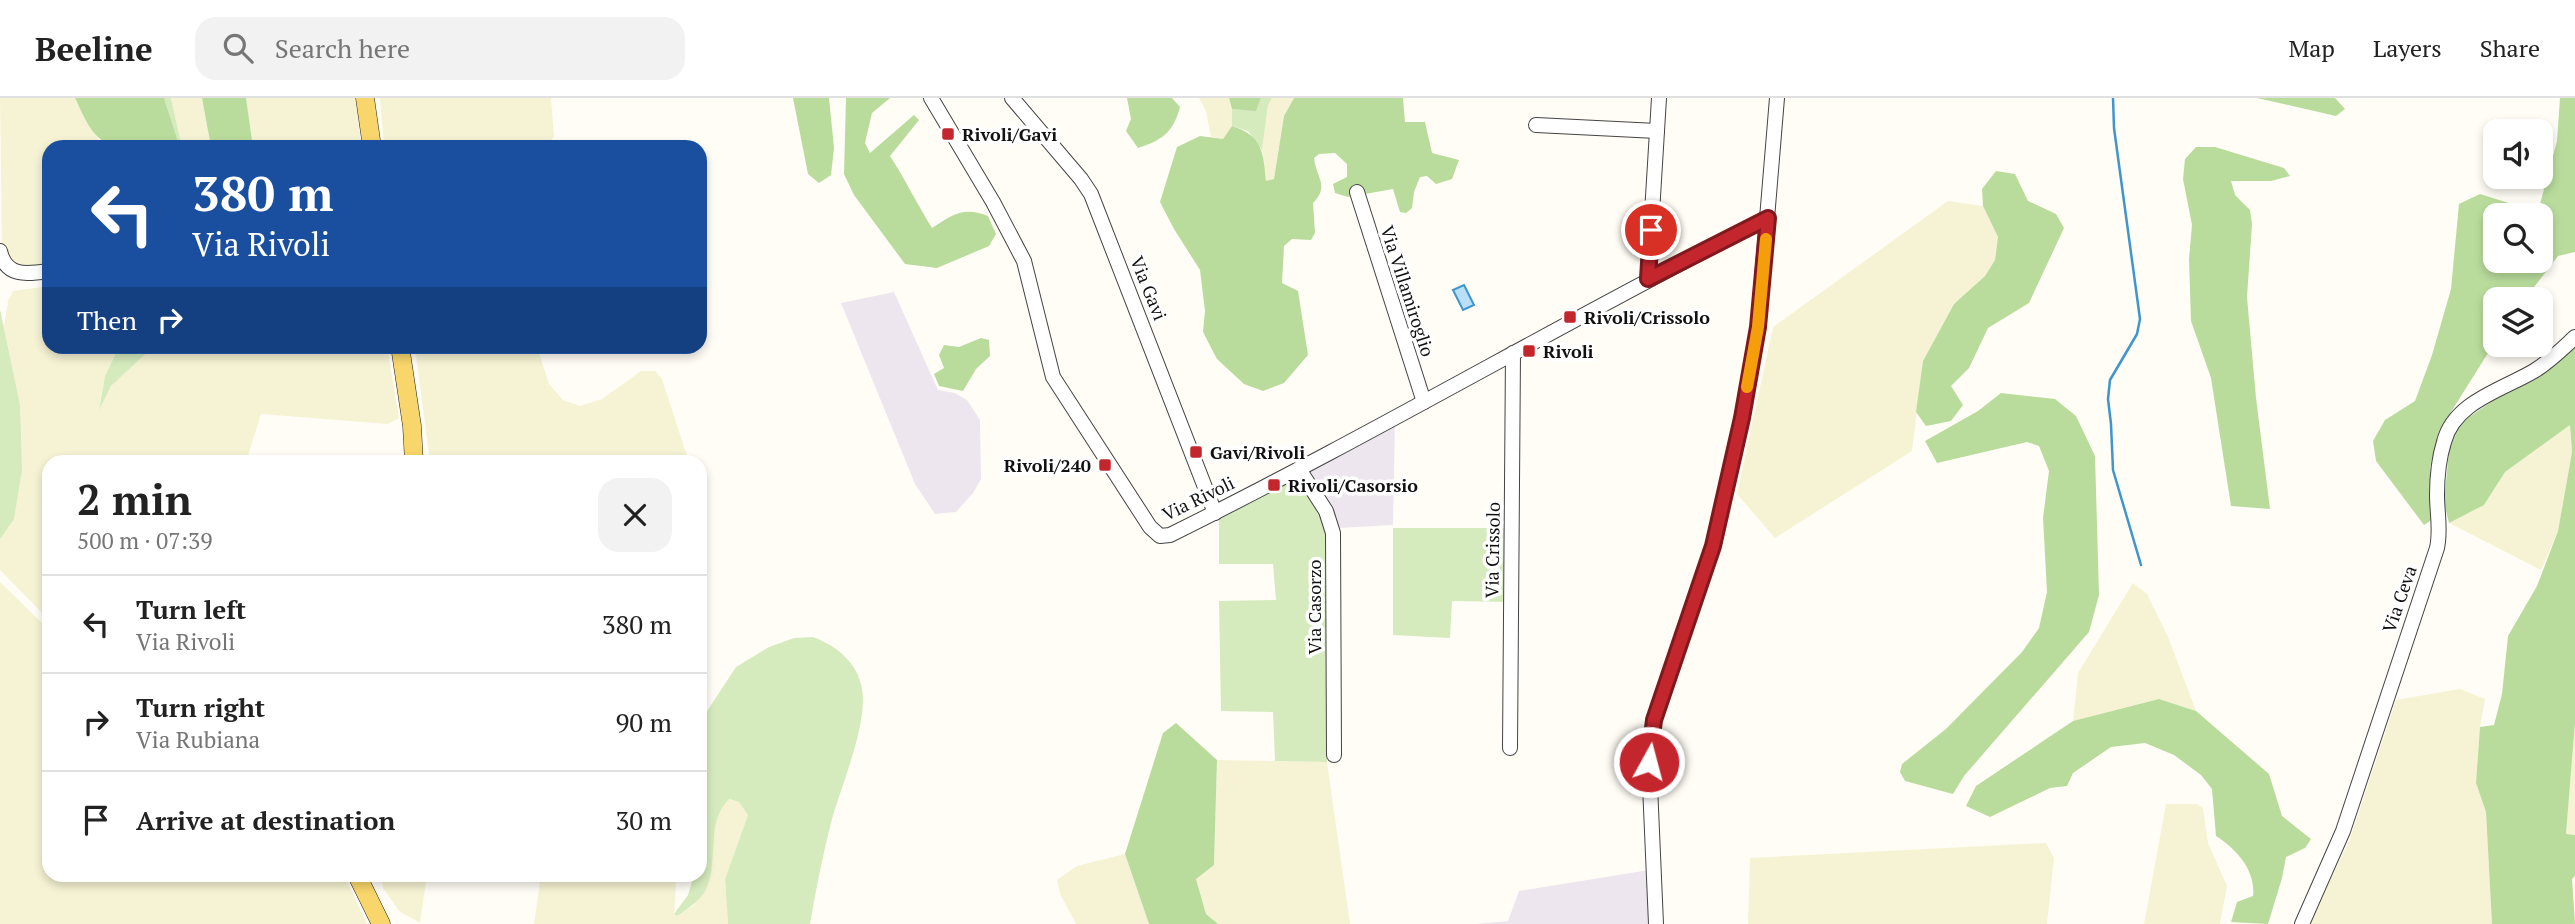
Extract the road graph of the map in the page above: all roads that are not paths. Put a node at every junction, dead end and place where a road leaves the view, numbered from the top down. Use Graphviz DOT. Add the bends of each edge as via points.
graph roads {
  1 [pos="365,98"];
  2 [pos="1012,98"];
  3 [pos="1659,98"];
  4 [pos="1777,98"];
  5 [pos="939,100"];
  6 [pos="1536,125"];
  7 [pos="1657,131"];
  8 [pos="371,140"];
  9 [pos="1357,192"];
  10 [pos="1768,218"];
  11 [pos="0,251"];
  12 [pos="42,272"];
  13 [pos="1648,279"];
  14 [pos="2575,337"];
  15 [pos="1513,353"];
  16 [pos="401,354"];
  17 [pos="1424,402"];
  18 [pos="414,455"];
  19 [pos="1299,469"];
  20 [pos="1215,513"];
  21 [pos="1510,748"];
  22 [pos="1334,755"];
  23 [pos="360,882"];
  24 [pos="381,924"];
  25 [pos="1656,924"];
  26 [pos="2302,924"];
  1 -- 8 [label="main road"];
  2 -- 20 [label="street, Via Gavi" via="1091,194"];
  3 -- 7 [label="street"];
  4 -- 10 [label="street"];
  5 -- 20 [label="street, Via Rivoli" via="1024,261 1053,377 1150,527 1157,536 1167,536"];
  6 -- 7 [label="street"];
  7 -- 13 [label="street"];
  9 -- 17 [label="street, Via Villamiroglio"];
  10 -- 13 [label="street, Via Rivoli"];
  10 -- 25 [label="street" via="1758,327 1713,546 1654,720 1649,762"];
  11 -- 12 [label="street" via="8,268 20,275"];
  13 -- 15 [label="street, Via Rivoli"];
  14 -- 26 [label="street, Via Ceva" via="2533,371 2461,412 2447,433 2438,482 2437,548 2343,831"];
  15 -- 17 [label="street, Via Rivoli"];
  15 -- 21 [label="street, Via Crissolo"];
  16 -- 18 [label="main road"];
  17 -- 19 [label="street, Via Rivoli"];
  19 -- 20 [label="street, Via Rivoli"];
  19 -- 22 [label="street, Via Casorzo" via="1332,526"];
  23 -- 24 [label="main road"];
}
